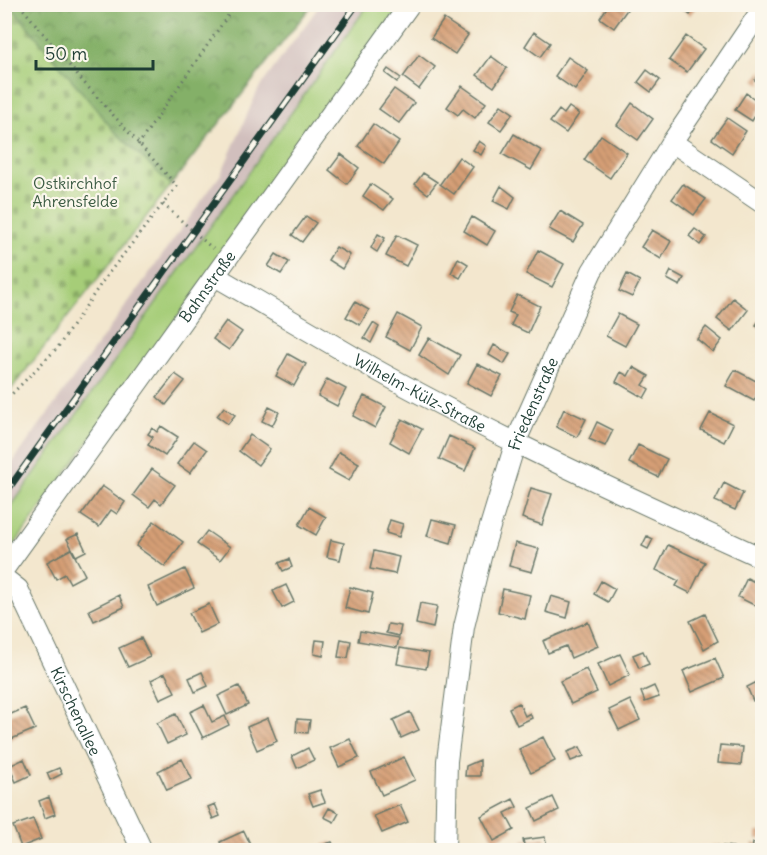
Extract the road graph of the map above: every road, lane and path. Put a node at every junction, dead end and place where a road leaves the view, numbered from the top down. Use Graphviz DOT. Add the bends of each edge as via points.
graph roads {
  1 [pos="19,4"];
  2 [pos="236,4"];
  3 [pos="410,4"];
  4 [pos="762,9"];
  5 [pos="672,142"];
  6 [pos="138,145"];
  7 [pos="762,203"];
  8 [pos="163,204"];
  9 [pos="220,269"];
  10 [pos="4,402"];
  11 [pos="516,441"];
  12 [pos="762,558"];
  13 [pos="4,569"];
  14 [pos="4,578"];
  15 [pos="142,850"];
  16 [pos="445,850"];
  1 -- 6 [label="path"];
  2 -- 6 [label="path"];
  3 -- 9 [label="street, Bahnstraße"];
  4 -- 5 [label="street, Friedenstraße"];
  5 -- 7 [label="street"];
  5 -- 11 [label="street, Friedenstraße" via="592,271"];
  6 -- 8 [label="path" via="177,186"];
  8 -- 9 [label="path"];
  8 -- 10 [label="path" via="58,347"];
  9 -- 11 [label="street, Wilhelm-Külz-Straße" via="373,368"];
  9 -- 13 [label="street, Bahnstraße"];
  11 -- 12 [label="street, Wilhelm-Külz-Straße"];
  11 -- 16 [label="street, Friedenstraße" via="464,627 447,761"];
  14 -- 15 [label="street, Kirschenallee" via="18,589"];
}
